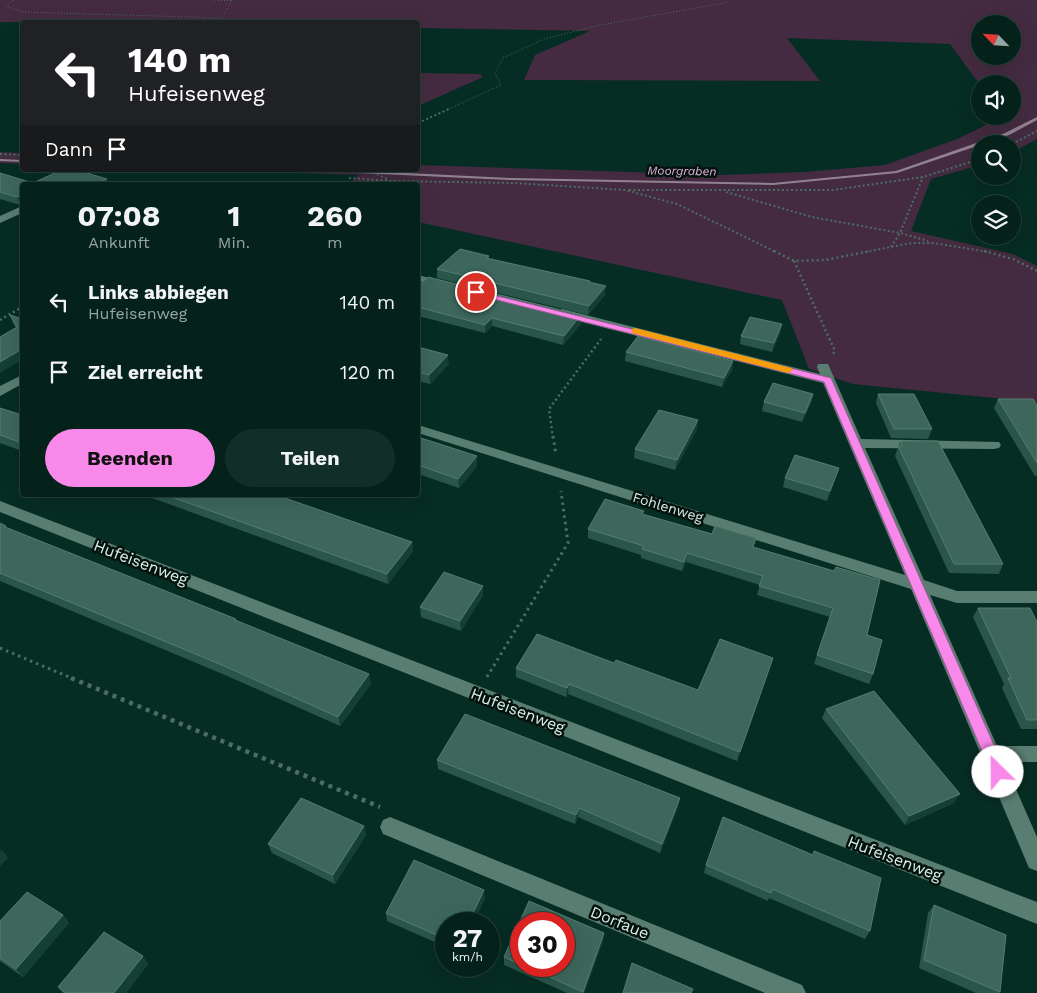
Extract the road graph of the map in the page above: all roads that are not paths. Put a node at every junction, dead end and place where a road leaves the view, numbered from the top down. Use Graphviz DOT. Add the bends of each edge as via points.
graph roads {
  1 [pos="20,210"];
  2 [pos="0,220"];
  3 [pos="420,279"];
  4 [pos="456,288"];
  5 [pos="554,311"];
  6 [pos="20,380"];
  7 [pos="0,392"];
  8 [pos="420,430"];
  9 [pos="855,443"];
  10 [pos="994,445"];
  11 [pos="0,506"];
  12 [pos="918,585"];
  13 [pos="1037,597"];
  14 [pos="990,754"];
  15 [pos="1037,754"];
  16 [pos="390,827"];
  17 [pos="1037,861"];
  18 [pos="1037,913"];
  19 [pos="794,993"];
  1 -- 2 [label="street"];
  3 -- 4 [label="street"];
  5 -- 9 [label="street" via="825,374"];
  6 -- 7 [label="street"];
  8 -- 12 [label="street, Fohlenweg"];
  9 -- 10 [label="street"];
  9 -- 12 [label="street"];
  11 -- 18 [label="street, Hufeisenweg"];
  12 -- 13 [label="street, Fohlenweg" via="957,597"];
  12 -- 14 [label="street"];
  14 -- 15 [label="street"];
  14 -- 17 [label="street"];
  16 -- 19 [label="street, Dorfaue"];
}
